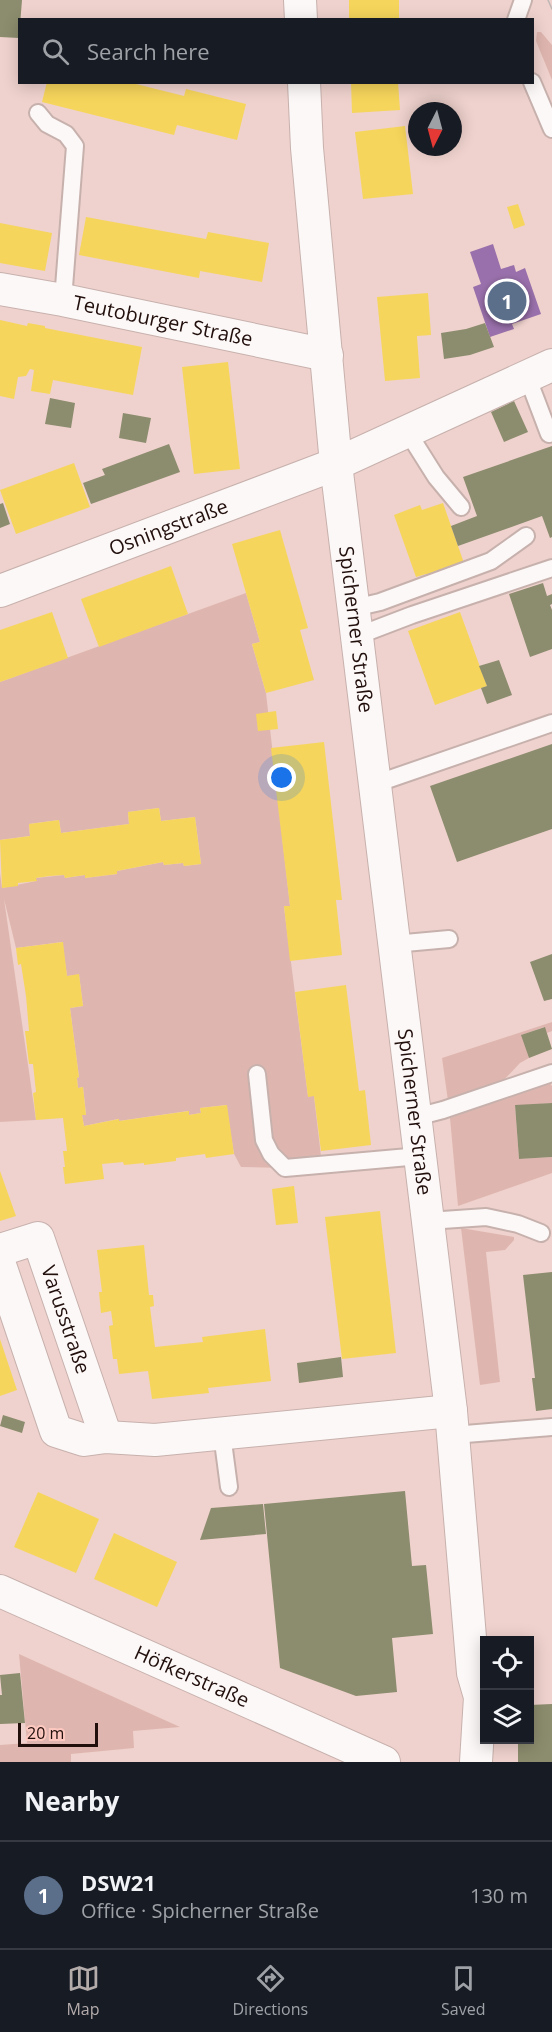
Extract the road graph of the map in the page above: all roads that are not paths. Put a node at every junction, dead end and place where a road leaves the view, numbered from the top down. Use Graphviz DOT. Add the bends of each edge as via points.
graph roads {
  1 [pos="300,0"];
  2 [pos="523,0"];
  3 [pos="301,18"];
  4 [pos="517,18"];
  5 [pos="304,84"];
  6 [pos="533,84"];
  7 [pos="38,113"];
  8 [pos="552,129"];
  9 [pos="0,289"];
  10 [pos="63,300"];
  11 [pos="327,356"];
  12 [pos="540,370"];
  13 [pos="407,431"];
  14 [pos="549,434"];
  15 [pos="336,464"];
  16 [pos="461,507"];
  17 [pos="526,536"];
  18 [pos="552,568"];
  19 [pos="0,591"];
  20 [pos="355,622"];
  21 [pos="552,723"];
  22 [pos="375,784"];
  23 [pos="449,939"];
  24 [pos="394,944"];
  25 [pos="552,1072"];
  26 [pos="257,1074"];
  27 [pos="416,1117"];
  28 [pos="420,1156"];
  29 [pos="428,1221"];
  30 [pos="541,1233"];
  31 [pos="0,1250"];
  32 [pos="0,1265"];
  33 [pos="452,1423"];
  34 [pos="552,1427"];
  35 [pos="222,1434"];
  36 [pos="106,1437"];
  37 [pos="229,1487"];
  38 [pos="0,1591"];
  39 [pos="373,1760"];
  40 [pos="476,1762"];
  1 -- 3 [label="street"];
  2 -- 4 [label="lane"];
  5 -- 11 [label="street, Spicherner Straße"];
  6 -- 8 [label="lane"];
  7 -- 10 [label="lane" via="75,146"];
  9 -- 10 [label="street, Teutoburger Straße"];
  10 -- 11 [label="street, Teutoburger Straße"];
  11 -- 15 [label="street, Spicherner Straße"];
  12 -- 13 [label="street"];
  12 -- 14 [label="lane"];
  13 -- 15 [label="street"];
  13 -- 16 [label="lane" via="436,477"];
  15 -- 19 [label="street, Osningstraße"];
  15 -- 20 [label="street, Spicherner Straße"];
  17 -- 20 [label="lane" via="491,561 380,602"];
  18 -- 20 [label="lane" via="384,627"];
  20 -- 22 [label="street, Spicherner Straße"];
  21 -- 22 [label="lane"];
  22 -- 24 [label="street, Spicherner Straße"];
  23 -- 24 [label="lane"];
  24 -- 27 [label="street, Spicherner Straße"];
  25 -- 27 [label="lane"];
  26 -- 28 [label="lane" via="264,1140 285,1167"];
  27 -- 28 [label="street, Spicherner Straße"];
  28 -- 29 [label="street, Spicherner Straße"];
  29 -- 30 [label="lane" via="486,1217"];
  29 -- 33 [label="street, Spicherner Straße"];
  31 -- 36 [label="street, Varusstraße" via="38,1238"];
  32 -- 36 [label="street" via="56,1431 84,1440"];
  33 -- 34 [label="lane"];
  33 -- 35 [label="street"];
  33 -- 40 [label="street, Spicherner Straße" via="473,1673 480,1698"];
  35 -- 36 [label="street" via="155,1440"];
  35 -- 37 [label="lane"];
  38 -- 39 [label="street, Höfkerstraße"];
}
